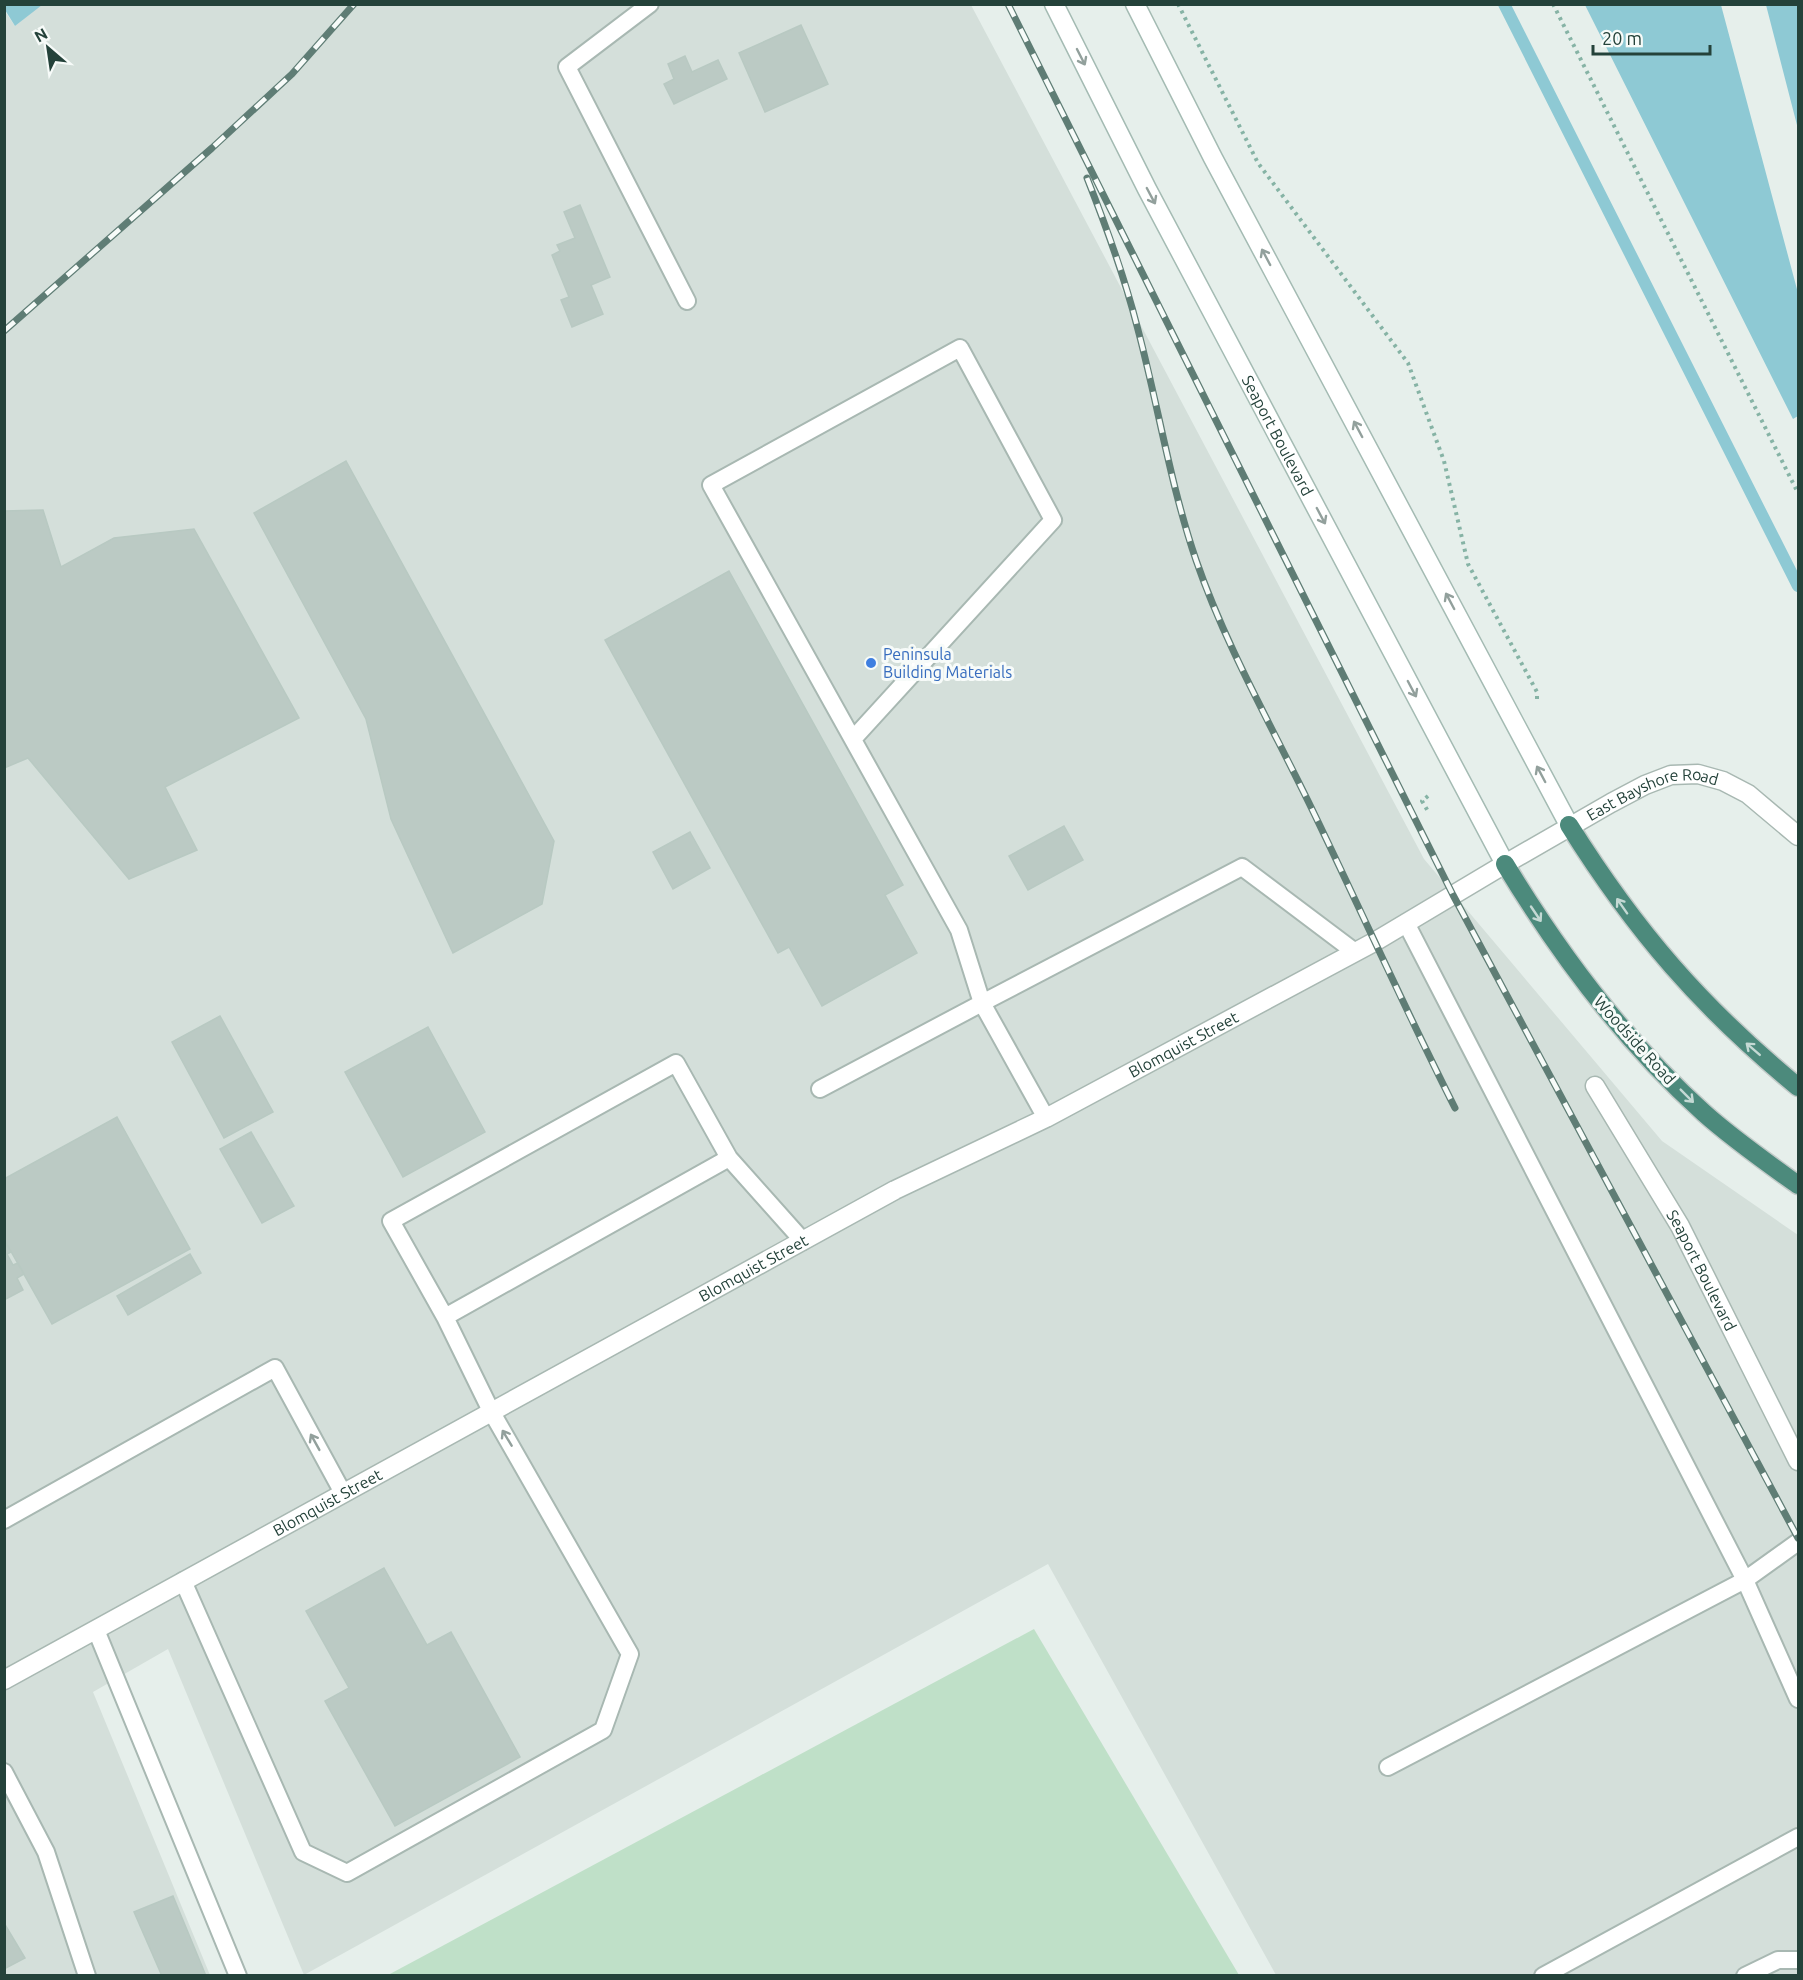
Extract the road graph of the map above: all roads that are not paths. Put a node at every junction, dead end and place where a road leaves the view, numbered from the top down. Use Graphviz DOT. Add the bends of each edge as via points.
graph roads {
  1 [pos="650,4"];
  2 [pos="1054,4"];
  3 [pos="1136,4"];
  4 [pos="687,302"];
  5 [pos="853,740"];
  6 [pos="1569,825"];
  7 [pos="1798,836"];
  8 [pos="1505,864"];
  9 [pos="1406,923"];
  10 [pos="1355,952"];
  11 [pos="982,1003"];
  12 [pos="1595,1086"];
  13 [pos="1798,1087"];
  14 [pos="820,1089"];
  15 [pos="1046,1118"];
  16 [pos="729,1158"];
  17 [pos="1798,1185"];
  18 [pos="803,1241"];
  19 [pos="445,1317"];
  20 [pos="491,1411"];
  21 [pos="1798,1461"];
  22 [pos="343,1494"];
  23 [pos="4,1520"];
  24 [pos="1798,1542"];
  25 [pos="1745,1580"];
  26 [pos="183,1581"];
  27 [pos="96,1630"];
  28 [pos="4,1680"];
  29 [pos="1798,1699"];
  30 [pos="1388,1767"];
  31 [pos="6,1780"];
  32 [pos="1798,1837"];
  33 [pos="1798,1960"];
  34 [pos="87,1976"];
  35 [pos="238,1976"];
  36 [pos="1543,1976"];
  37 [pos="1745,1976"];
  1 -- 4 [label="lane" via="567,67"];
  2 -- 8 [label="street, Seaport Boulevard, one-way" via="1147,189"];
  6 -- 3 [label="street, one-way" via="1213,158"];
  5 -- 5 [label="lane" via="1053,520 960,348 711,484"];
  5 -- 11 [label="lane" via="959,930"];
  6 -- 7 [label="street, East Bayshore Road" via="1645,785 1671,775 1698,774 1748,794"];
  6 -- 8 [label="street, East Bayshore Road"];
  13 -- 6 [label="highway, one-way" via="1750,1047 1665,960 1624,909"];
  8 -- 9 [label="street, Blomquist Street"];
  8 -- 17 [label="highway, Woodside Road, one-way" via="1569,962 1656,1065 1704,1113"];
  9 -- 10 [label="street, Blomquist Street"];
  9 -- 25 [label="lane"];
  10 -- 11 [label="lane" via="1242,867"];
  10 -- 15 [label="street, Blomquist Street"];
  11 -- 14 [label="lane"];
  11 -- 15 [label="lane"];
  12 -- 21 [label="street, Seaport Boulevard" via="1680,1226"];
  15 -- 18 [label="street, Blomquist Street" via="895,1190"];
  16 -- 18 [label="lane"];
  16 -- 19 [label="lane"];
  16 -- 19 [label="lane" via="676,1063 392,1221"];
  18 -- 20 [label="street, Blomquist Street"];
  19 -- 20 [label="lane"];
  20 -- 22 [label="street, Blomquist Street"];
  26 -- 20 [label="lane, one-way" via="303,1852 347,1873 603,1730 630,1654"];
  22 -- 23 [label="lane, one-way" via="274,1368"];
  22 -- 26 [label="street, Blomquist Street"];
  24 -- 25 [label="lane"];
  25 -- 29 [label="lane"];
  25 -- 30 [label="lane"];
  26 -- 27 [label="street, Blomquist Street"];
  27 -- 28 [label="street, Blomquist Street"];
  27 -- 35 [label="lane"];
  31 -- 34 [label="lane" via="46,1852"];
  32 -- 36 [label="lane"];
  33 -- 37 [label="lane" via="1778,1960"];
}
